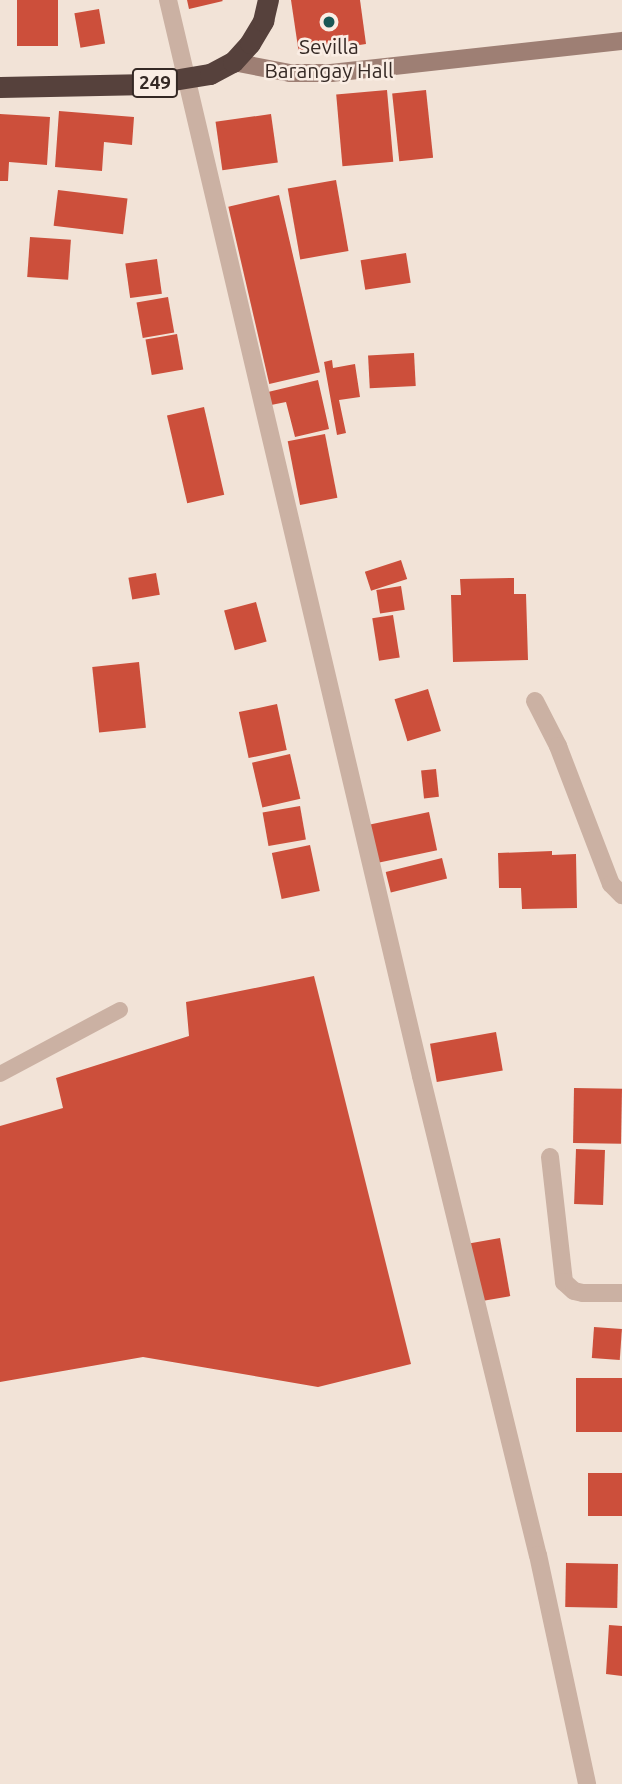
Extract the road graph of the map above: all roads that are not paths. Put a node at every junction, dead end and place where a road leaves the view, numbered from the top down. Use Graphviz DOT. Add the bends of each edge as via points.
graph roads {
  1 [pos="168,0"];
  2 [pos="268,0"];
  3 [pos="622,41"];
  4 [pos="233,62"];
  5 [pos="185,80"];
  6 [pos="0,87"];
  7 [pos="535,701"];
  8 [pos="622,895"];
  9 [pos="120,1010"];
  10 [pos="0,1074"];
  11 [pos="550,1157"];
  12 [pos="622,1293"];
  13 [pos="587,1784"];
  1 -- 5 [label="street"];
  2 -- 4 [label="highway, 249" via="263,21"];
  3 -- 4 [label="street" via="331,73 290,73"];
  4 -- 5 [label="highway, 249"];
  5 -- 6 [label="highway, 249"];
  5 -- 13 [label="street" via="538,1555"];
  7 -- 8 [label="street" via="558,746 611,884"];
  9 -- 10 [label="lane"];
  11 -- 12 [label="street" via="564,1282 583,1293"];
}
